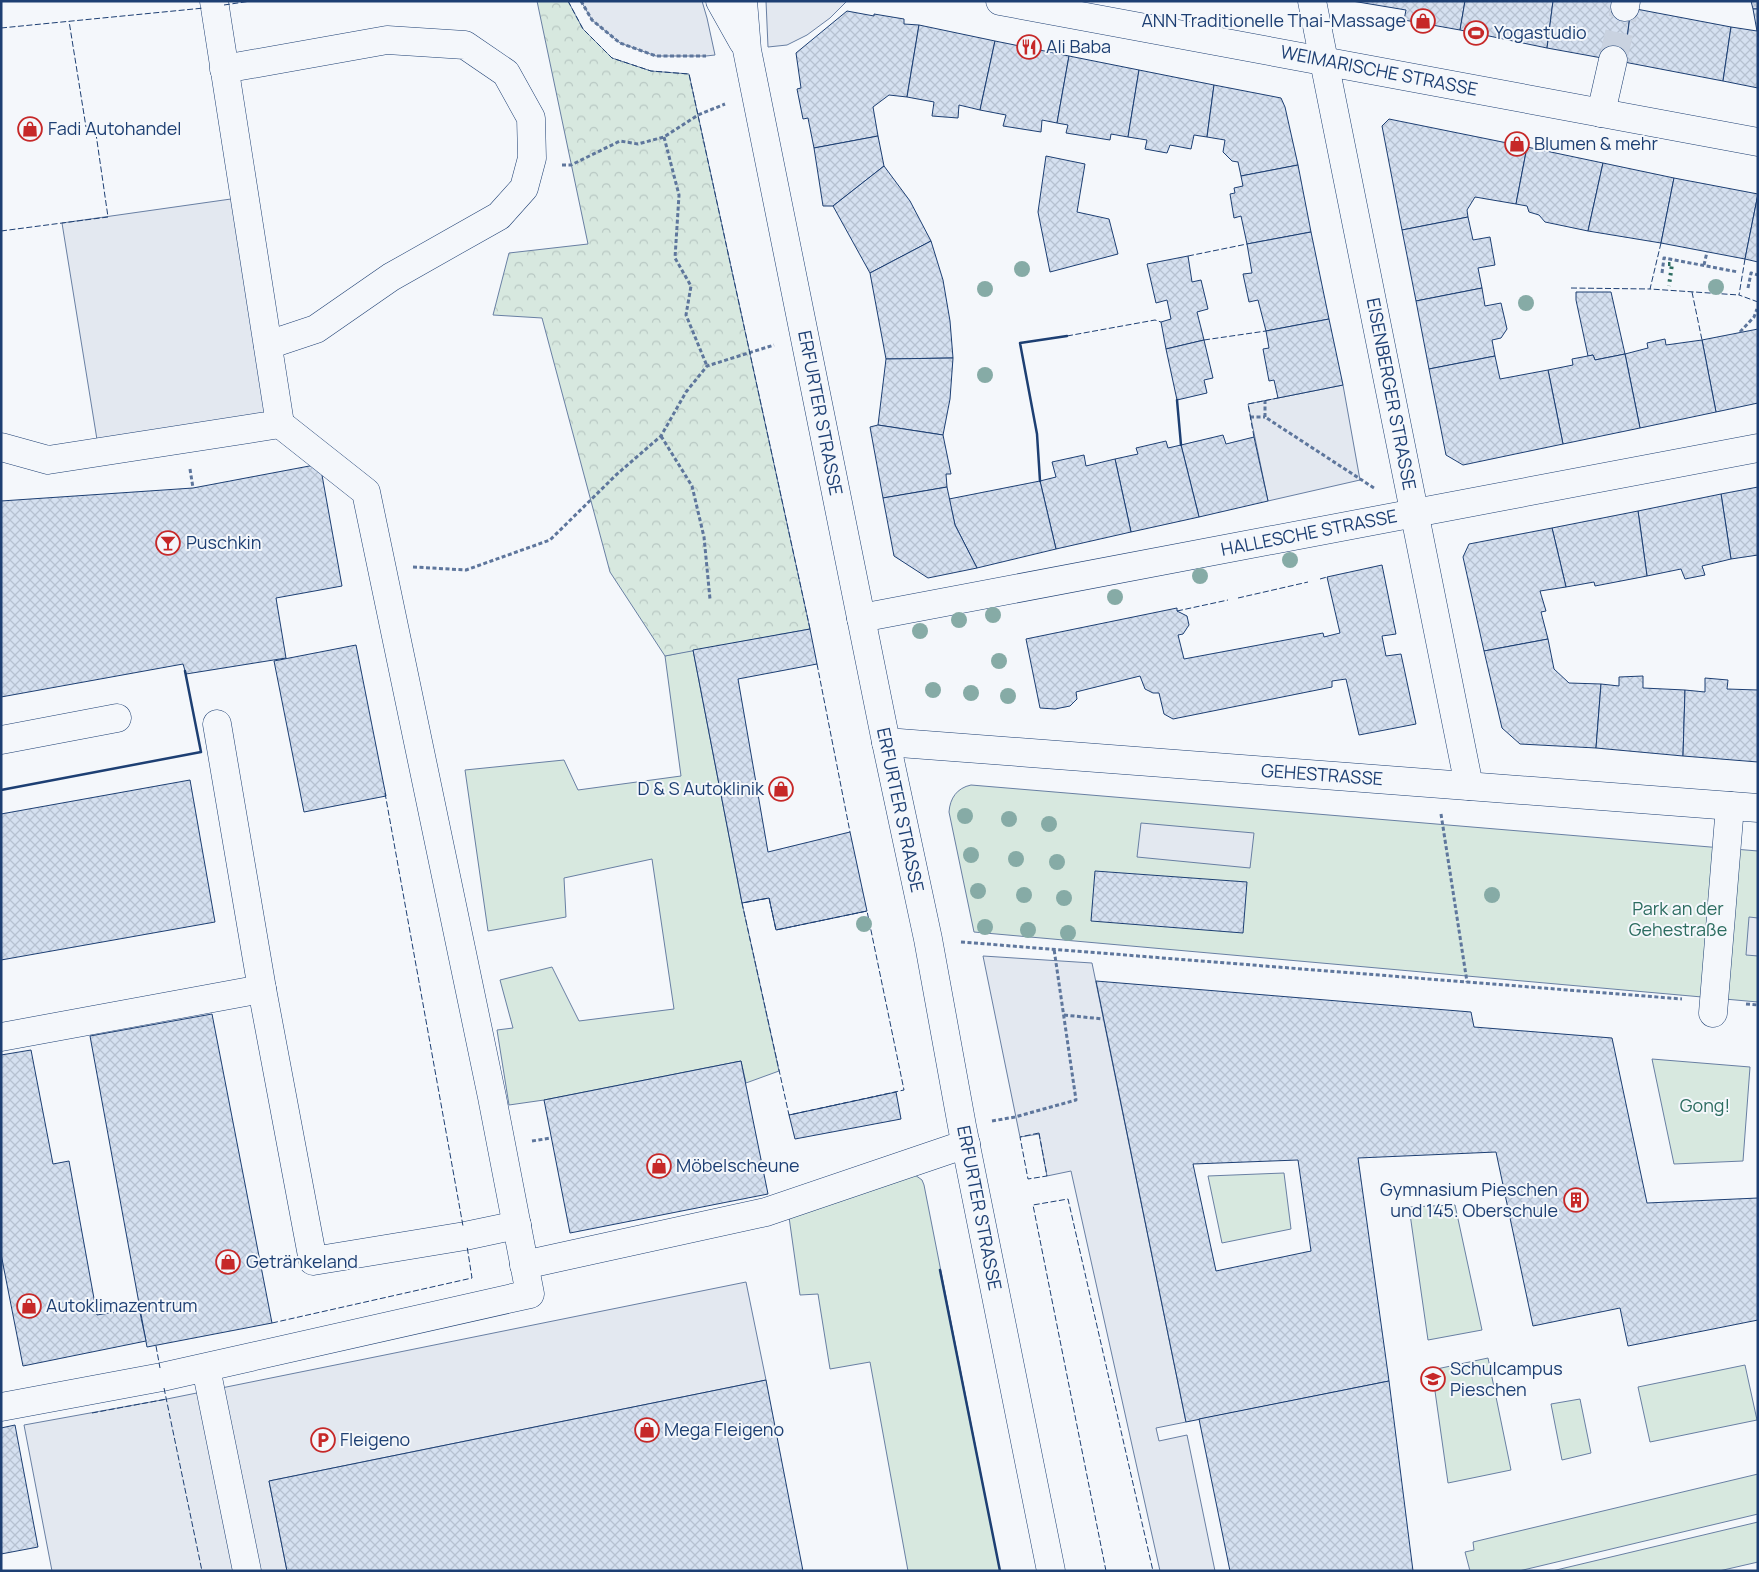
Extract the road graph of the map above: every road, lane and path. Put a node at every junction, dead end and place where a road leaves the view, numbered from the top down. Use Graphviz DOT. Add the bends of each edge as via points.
graph roads {
  1 [pos="214,1"];
  2 [pos="581,1"];
  3 [pos="720,1"];
  4 [pos="743,1"];
  5 [pos="1000,1"];
  6 [pos="1312,1"];
  7 [pos="747,50"];
  8 [pos="706,56"];
  9 [pos="1613,60"];
  10 [pos="1324,62"];
  11 [pos="224,69"];
  12 [pos="756,91"];
  13 [pos="1601,113"];
  14 [pos="664,137"];
  15 [pos="1758,142"];
  16 [pos="529,168"];
  17 [pos="1706,252"];
  18 [pos="1704,265"];
  19 [pos="1738,272"];
  20 [pos="1662,273"];
  21 [pos="1758,275"];
  22 [pos="1748,288"];
  23 [pos="1757,309"];
  24 [pos="1740,332"];
  25 [pos="804,335"];
  26 [pos="268,345"];
  27 [pos="707,366"];
  28 [pos="1265,400"];
  29 [pos="1250,417"];
  30 [pos="1265,417"];
  31 [pos="280,424"];
  32 [pos="661,436"];
  33 [pos="1,447"];
  34 [pos="1758,448"];
  35 [pos="1415,513"];
  36 [pos="382,566"];
  37 [pos="710,599"];
  38 [pos="861,618"];
  39 [pos="117,718"];
  40 [pos="217,724"];
  41 [pos="1,740"];
  42 [pos="886,742"];
  43 [pos="1436,784"];
  44 [pos="1469,786"];
  45 [pos="1730,806"];
  46 [pos="1758,808"];
  47 [pos="928,939"];
  48 [pos="1054,949"];
  49 [pos="1467,982"];
  50 [pos="262,988"];
  51 [pos="1758,1005"];
  52 [pos="1714,1007"];
  53 [pos="1064,1015"];
  54 [pos="1103,1019"];
  55 [pos="1,1037"];
  56 [pos="964,1135"];
  57 [pos="517,1225"];
  58 [pos="524,1265"];
  59 [pos="206,1368"];
  60 [pos="2,1405"];
  61 [pos="247,1571"];
  62 [pos="1051,1571"];
  1 -- 11 [label="street"];
  2 -- 8 [label="path" via="592,20 620,43 656,56"];
  3 -- 7 [label="street, ERFURTER STRASSE"];
  4 -- 7 [label="street, ERFURTER STRASSE"];
  5 -- 10 [label="street, WEIMARISCHE STRASSE"];
  6 -- 10 [label="street, EISENBERGER STRASSE"];
  7 -- 12 [label="street, ERFURTER STRASSE"];
  9 -- 13 [label="street"];
  10 -- 13 [label="street, WEIMARISCHE STRASSE"];
  10 -- 35 [label="street, EISENBERGER STRASSE"];
  11 -- 16 [label="street" via="387,40 465,45 506,73 531,118 532,158"];
  11 -- 26 [label="street"];
  12 -- 14 [label="path" via="698,114"];
  12 -- 25 [label="street, ERFURTER STRASSE"];
  13 -- 15 [label="street, WEIMARISCHE STRASSE"];
  14 -- 16 [label="path" via="638,144 620,141 571,165"];
  14 -- 27 [label="path" via="678,195 676,258 691,286 686,315"];
  16 -- 26 [label="street" via="524,188 499,216 391,277 316,329"];
  17 -- 18 [label="path"];
  18 -- 19 [label="path"];
  18 -- 20 [label="path" via="1664,258"];
  21 -- 22 [label="path" via="1751,273"];
  23 -- 24 [label="path"];
  25 -- 27 [label="path"];
  25 -- 38 [label="street, ERFURTER STRASSE"];
  26 -- 31 [label="street"];
  27 -- 32 [label="path" via="686,392"];
  28 -- 30 [label="path"];
  29 -- 30 [label="path"];
  30 -- 35 [label="path"];
  31 -- 33 [label="street" via="48,460"];
  31 -- 36 [label="street" via="366,492"];
  32 -- 36 [label="path" via="550,540 466,570"];
  32 -- 37 [label="path" via="692,486 704,536"];
  34 -- 35 [label="street, HALLESCHE STRASSE"];
  35 -- 38 [label="street, HALLESCHE STRASSE"];
  35 -- 44 [label="street, EISENBERGER STRASSE"];
  36 -- 57 [label="street"];
  38 -- 42 [label="street, ERFURTER STRASSE"];
  39 -- 41 [label="street"];
  40 -- 50 [label="street"];
  42 -- 43 [label="street, GEHESTRASSE"];
  42 -- 47 [label="street, ERFURTER STRASSE"];
  43 -- 44 [label="street, GEHESTRASSE"];
  43 -- 49 [label="path"];
  44 -- 45 [label="street, GEHESTRASSE"];
  45 -- 46 [label="street, GEHESTRASSE"];
  45 -- 52 [label="street"];
  47 -- 48 [label="path"];
  47 -- 56 [label="street, ERFURTER STRASSE"];
  48 -- 49 [label="path"];
  48 -- 53 [label="path"];
  49 -- 52 [label="path"];
  50 -- 55 [label="street"];
  50 -- 57 [label="street" via="313,1261"];
  51 -- 52 [label="path"];
  53 -- 54 [label="path"];
  53 -- 56 [label="path" via="1076,1100"];
  56 -- 58 [label="street" via="766,1212"];
  56 -- 62 [label="street, ERFURTER STRASSE"];
  57 -- 58 [label="street"];
  58 -- 59 [label="street" via="530,1294"];
  59 -- 60 [label="street"];
  59 -- 61 [label="street"];
}
